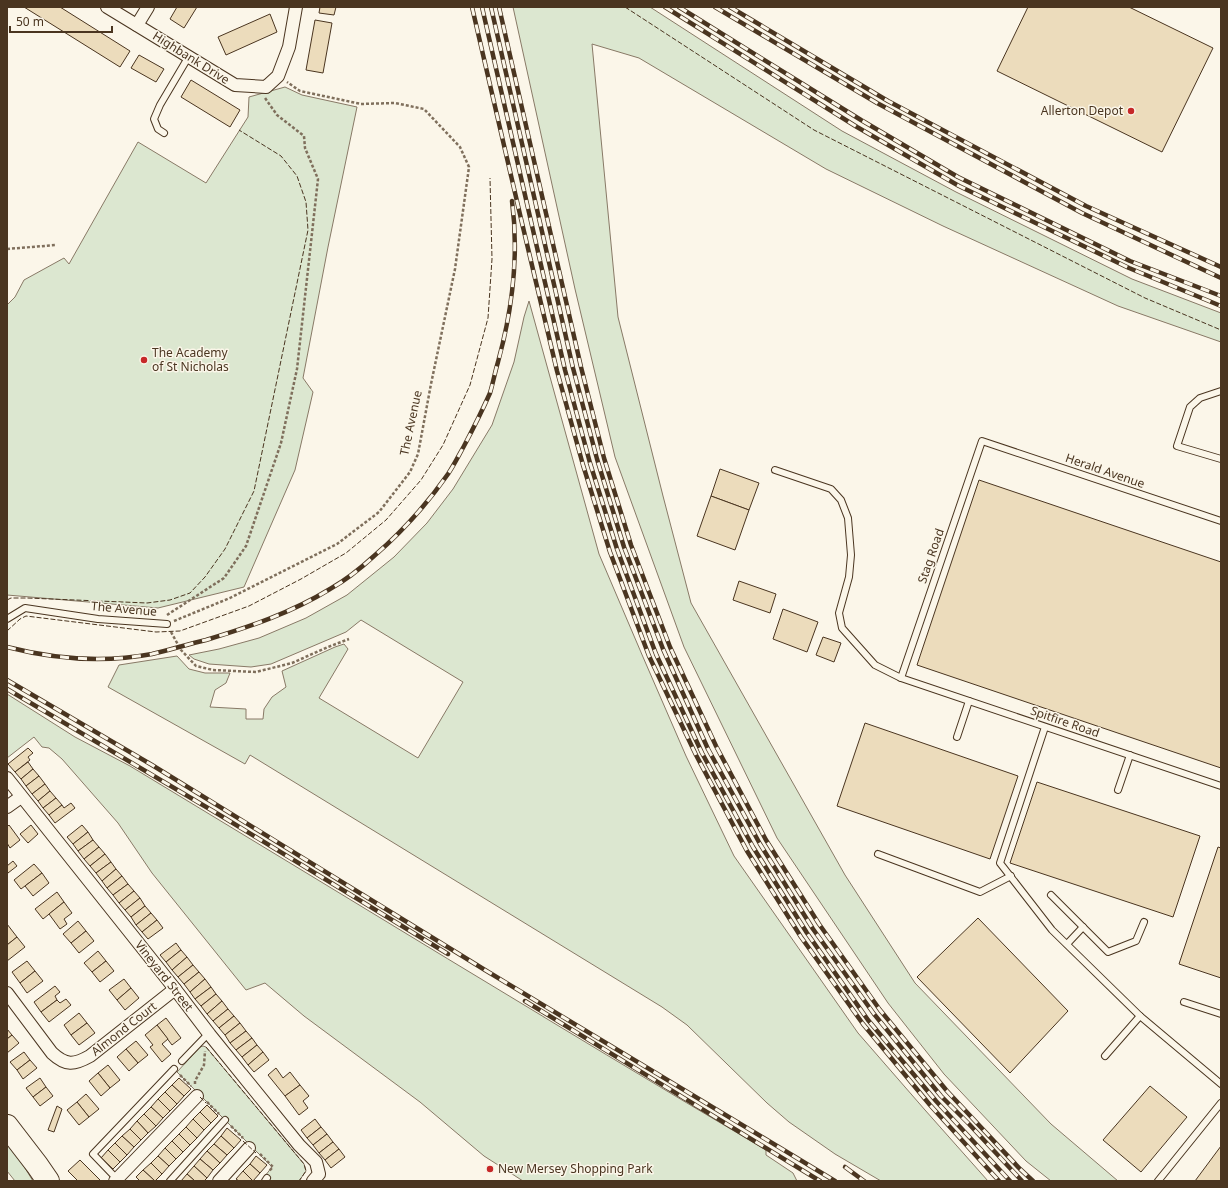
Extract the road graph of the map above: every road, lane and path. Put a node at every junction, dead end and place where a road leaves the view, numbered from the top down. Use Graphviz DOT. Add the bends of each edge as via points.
graph roads {
  1 [pos="107,7"];
  2 [pos="148,7"];
  3 [pos="296,7"];
  4 [pos="137,25"];
  5 [pos="189,56"];
  6 [pos="278,76"];
  7 [pos="260,87"];
  8 [pos="164,133"];
  9 [pos="56,245"];
  10 [pos="7,249"];
  11 [pos="1221,391"];
  12 [pos="982,441"];
  13 [pos="1221,459"];
  14 [pos="775,470"];
  15 [pos="1221,521"];
  16 [pos="7,619"];
  17 [pos="154,623"];
  18 [pos="167,624"];
  19 [pos="349,639"];
  20 [pos="902,678"];
  21 [pos="969,701"];
  22 [pos="1045,727"];
  23 [pos="957,737"];
  24 [pos="1130,755"];
  25 [pos="7,778"];
  26 [pos="1221,786"];
  27 [pos="1118,790"];
  28 [pos="21,796"];
  29 [pos="7,807"];
  30 [pos="878,854"];
  31 [pos="1011,876"];
  32 [pos="1051,895"];
  33 [pos="1144,922"];
  34 [pos="1083,927"];
  35 [pos="1067,944"];
  36 [pos="175,989"];
  37 [pos="7,993"];
  38 [pos="1184,1002"];
  39 [pos="1221,1014"];
  40 [pos="1140,1016"];
  41 [pos="209,1034"];
  42 [pos="1105,1056"];
  43 [pos="182,1061"];
  44 [pos="174,1069"];
  45 [pos="1221,1084"];
  46 [pos="196,1091"];
  47 [pos="1221,1103"];
  48 [pos="225,1120"];
  49 [pos="7,1126"];
  50 [pos="249,1148"];
  51 [pos="316,1178"];
  52 [pos="117,1180"];
  53 [pos="48,1181"];
  54 [pos="170,1181"];
  55 [pos="219,1181"];
  56 [pos="1158,1181"];
  1 -- 4 [label="street, Highbank Drive"];
  2 -- 4 [label="street"];
  3 -- 6 [label="street" via="289,47"];
  4 -- 5 [label="street, Highbank Drive"];
  5 -- 7 [label="street, Highbank Drive" via="235,84"];
  5 -- 8 [label="lane" via="154,119 158,129"];
  6 -- 7 [label="street" via="266,87"];
  6 -- 18 [label="path, The Avenue" via="300,91 361,104 395,103 424,109 460,147 469,167 455,269 418,454 410,472 379,512 337,544 230,598"];
  7 -- 17 [label="path" via="277,115 304,136 305,148 318,179 297,369 281,443 246,546 224,578"];
  9 -- 10 [label="path"];
  11 -- 13 [label="lane" via="1200,398 1190,407 1177,446"];
  12 -- 15 [label="lane, Herald Avenue"];
  12 -- 20 [label="lane, Stag Road"];
  14 -- 20 [label="lane, Spitfire Road" via="831,489 842,500 848,518 852,555 839,613 842,628 875,665"];
  16 -- 17 [label="lane, The Avenue" via="25,608 98,619"];
  17 -- 18 [label="lane, The Avenue"];
  18 -- 19 [label="path" via="186,656 196,666 213,670 256,672 292,663"];
  20 -- 21 [label="lane, Spitfire Road"];
  21 -- 22 [label="lane, Spitfire Road"];
  21 -- 23 [label="lane"];
  22 -- 24 [label="lane, Spitfire Road"];
  22 -- 31 [label="lane" via="1000,863"];
  24 -- 26 [label="lane, Spitfire Road"];
  24 -- 27 [label="lane"];
  25 -- 28 [label="street, Vineyard Street"];
  28 -- 29 [label="street"];
  28 -- 36 [label="street, Vineyard Street"];
  30 -- 31 [label="lane" via="980,892"];
  31 -- 35 [label="lane" via="1052,930"];
  32 -- 34 [label="lane"];
  33 -- 34 [label="lane" via="1136,941 1108,952"];
  34 -- 35 [label="lane"];
  35 -- 40 [label="lane"];
  36 -- 37 [label="street, Almond Court" via="90,1056 69,1063 52,1053"];
  36 -- 41 [label="street, Vineyard Street"];
  38 -- 39 [label="lane"];
  40 -- 42 [label="lane"];
  40 -- 45 [label="lane"];
  41 -- 43 [label="lane"];
  41 -- 46 [label="path" via="204,1065 195,1081"];
  41 -- 51 [label="street, Vineyard Street" via="316,1162"];
  44 -- 52 [label="lane" via="93,1154"];
  46 -- 52 [label="street"];
  47 -- 56 [label="lane"];
  48 -- 54 [label="lane"];
  49 -- 53 [label="highway"];
  50 -- 55 [label="street"];
}
